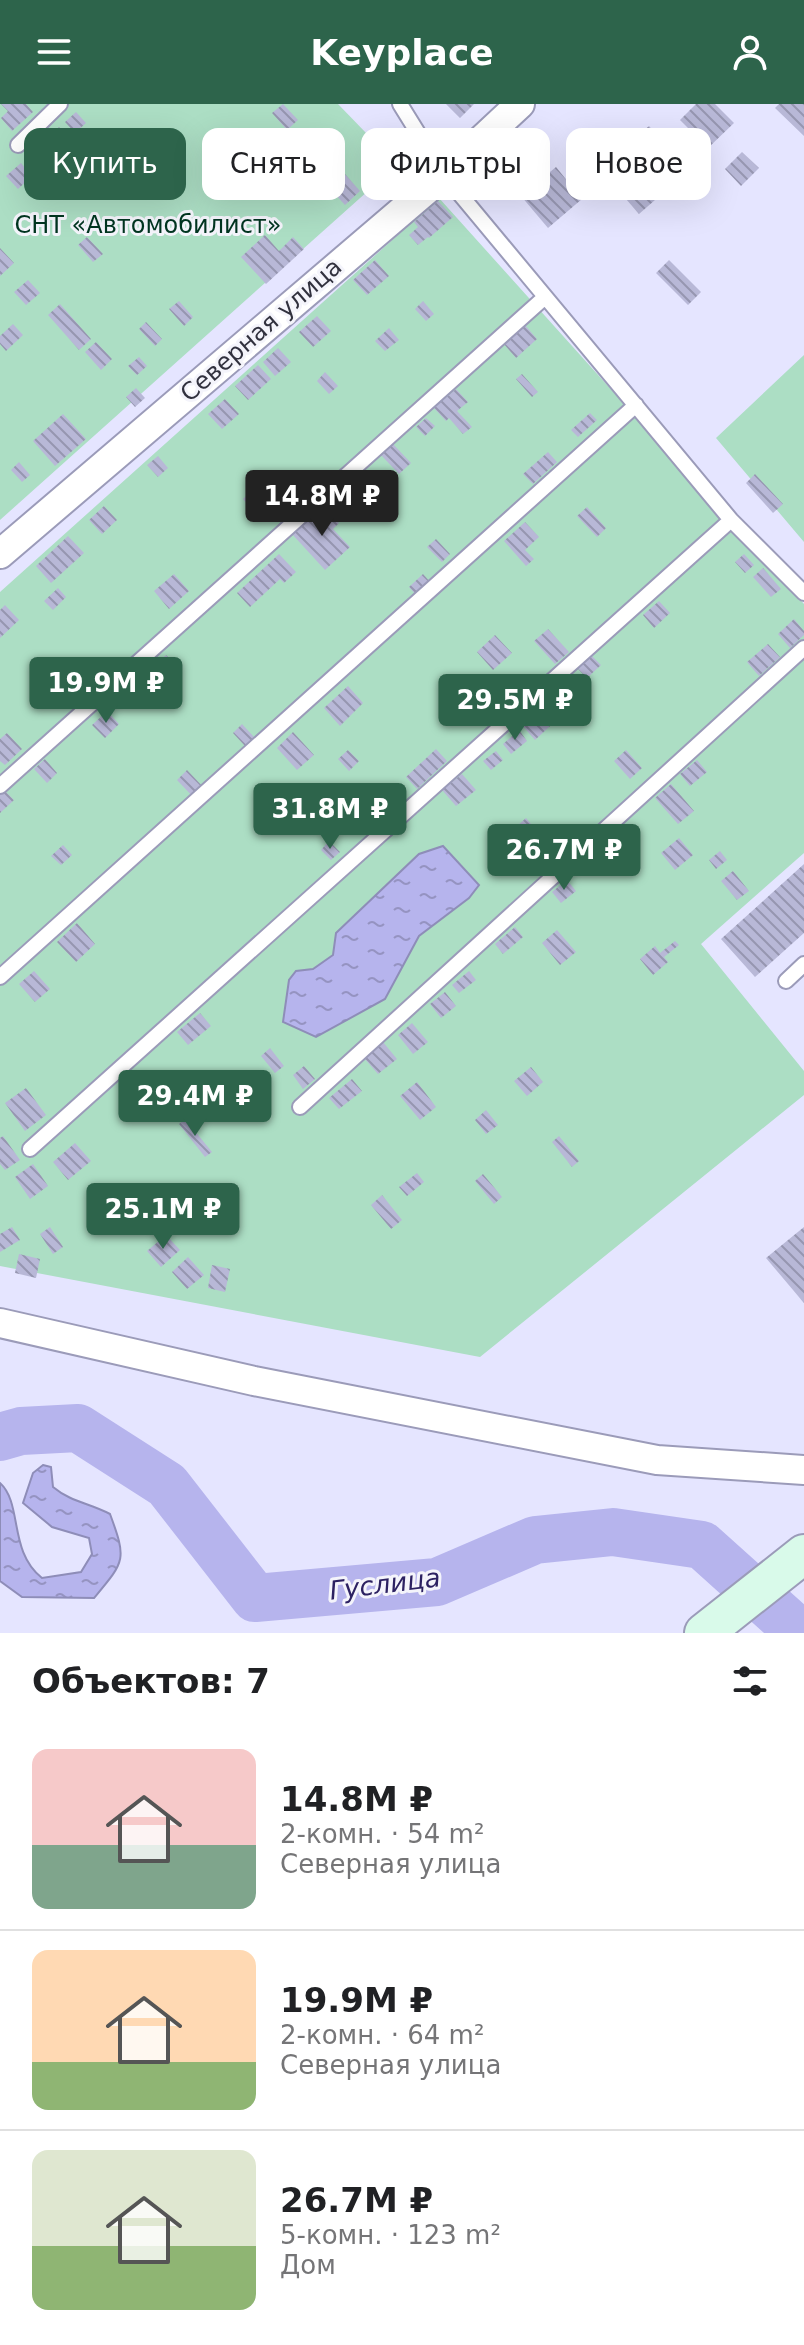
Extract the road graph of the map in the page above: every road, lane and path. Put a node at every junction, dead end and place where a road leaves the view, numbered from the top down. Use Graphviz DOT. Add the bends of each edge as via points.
graph roads {
  1 [pos="60,104"];
  2 [pos="400,104"];
  3 [pos="520,104"];
  4 [pos="415,128"];
  5 [pos="494,128"];
  6 [pos="18,145"];
  7 [pos="414,200"];
  8 [pos="465,200"];
  9 [pos="545,297"];
  10 [pos="636,405"];
  11 [pos="731,520"];
  12 [pos="2,548"];
  13 [pos="804,593"];
  14 [pos="804,648"];
  15 [pos="0,786"];
  16 [pos="804,964"];
  17 [pos="0,977"];
  18 [pos="786,981"];
  19 [pos="300,1107"];
  20 [pos="30,1149"];
  21 [pos="0,1323"];
  22 [pos="804,1470"];
  23 [pos="804,1554"];
  24 [pos="704,1633"];
  1 -- 6 [label="lane"];
  2 -- 4 [label="lane"];
  3 -- 5 [label="street, Северная улица"];
  7 -- 12 [label="street, Северная улица"];
  8 -- 9 [label="lane"];
  9 -- 10 [label="lane"];
  9 -- 15 [label="lane"];
  10 -- 11 [label="lane"];
  10 -- 17 [label="lane"];
  11 -- 13 [label="lane"];
  11 -- 20 [label="lane"];
  14 -- 19 [label="lane"];
  16 -- 18 [label="lane"];
  21 -- 22 [label="street" via="254,1381 657,1460"];
  23 -- 24 [label="main road"];
}
